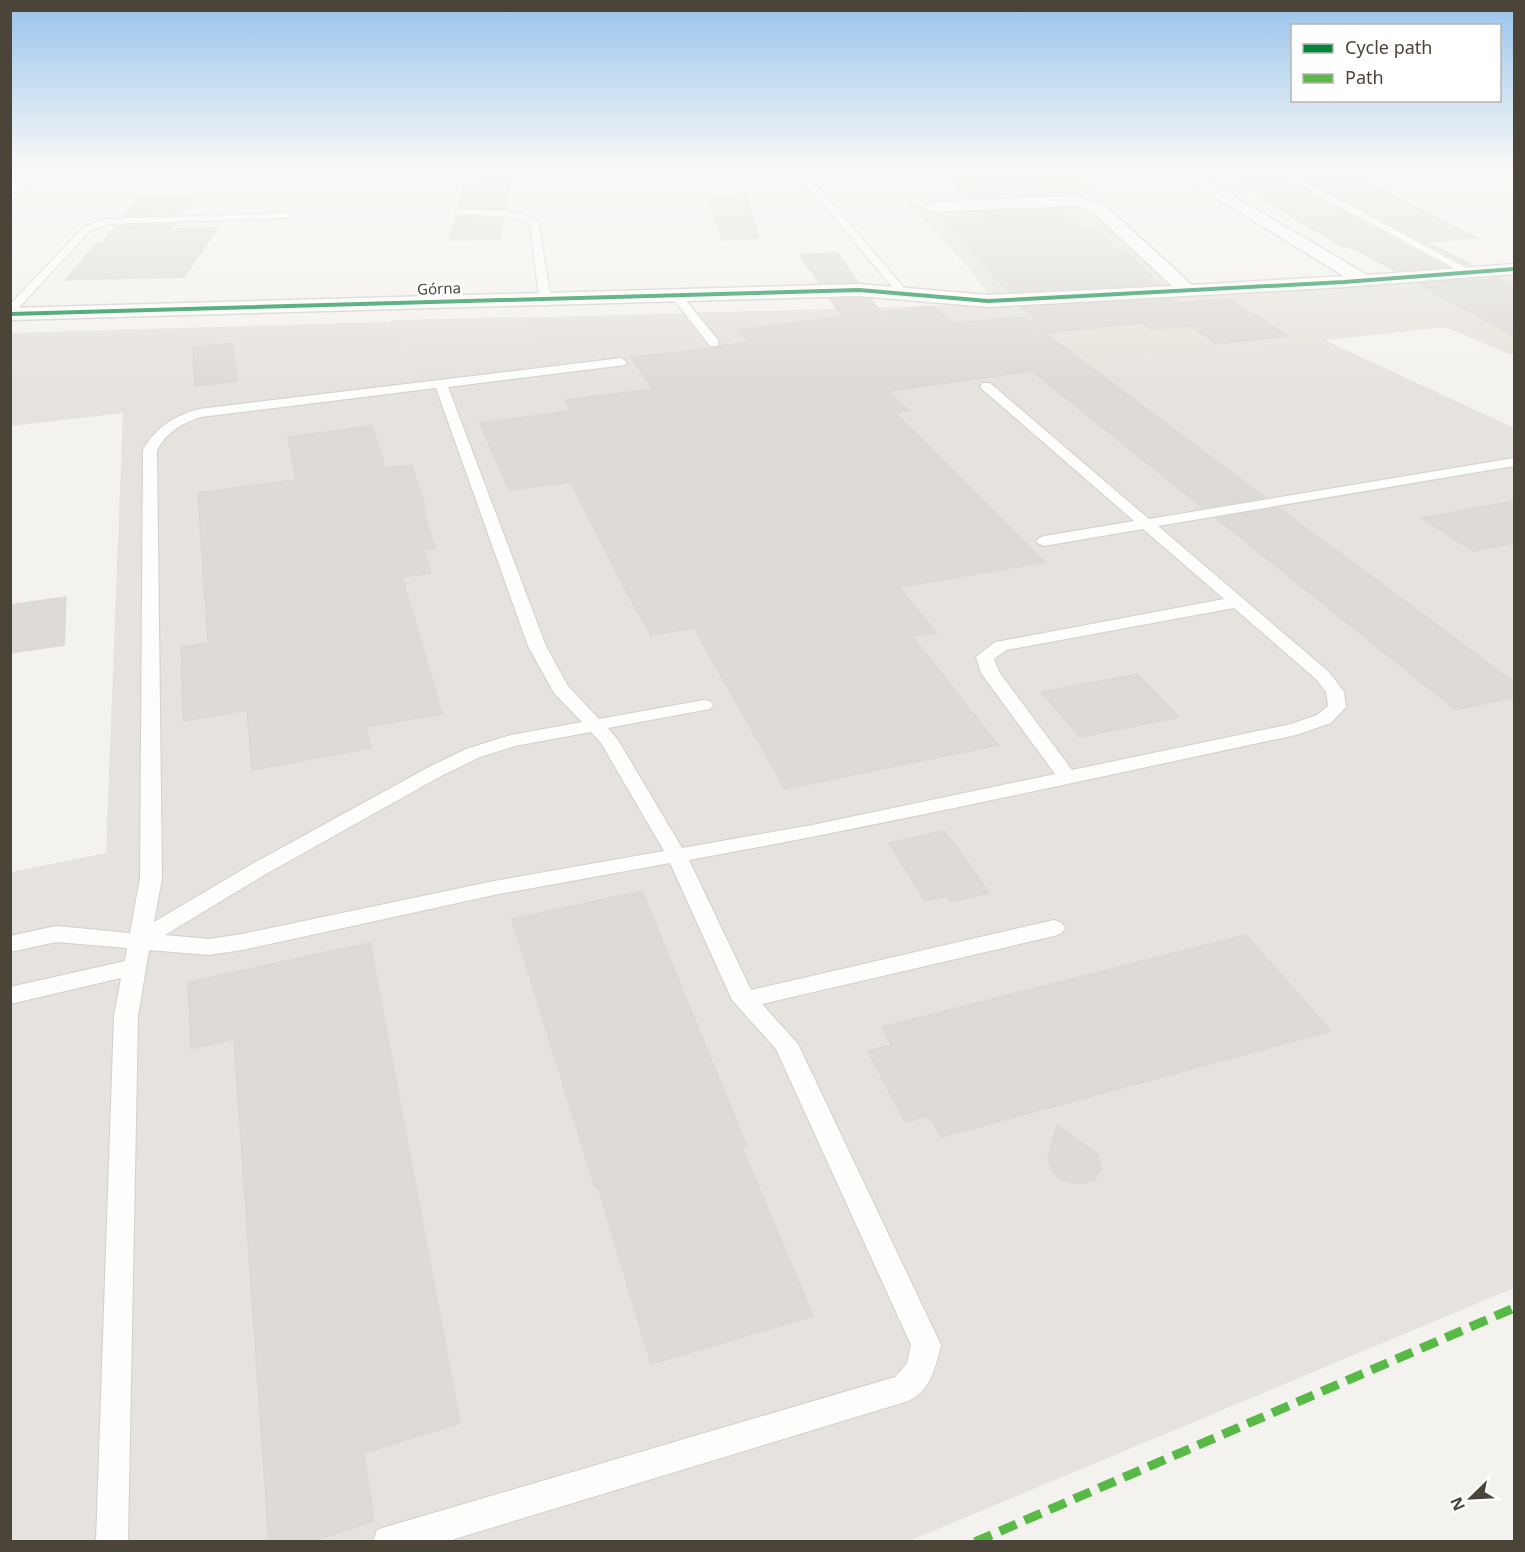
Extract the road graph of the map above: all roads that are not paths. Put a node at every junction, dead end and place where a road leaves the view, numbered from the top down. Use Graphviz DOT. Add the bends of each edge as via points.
graph roads {
  1 [pos="76,241"];
  2 [pos="538,241"];
  3 [pos="859,241"];
  4 [pos="1134,241"];
  5 [pos="1298,241"];
  6 [pos="1411,241"];
  7 [pos="1515,269"];
  8 [pos="1469,272"];
  9 [pos="1363,280"];
  10 [pos="1188,291"];
  11 [pos="902,292"];
  12 [pos="676,295"];
  13 [pos="545,298"];
  14 [pos="10,313"];
  15 [pos="714,343"];
  16 [pos="621,362"];
  17 [pos="441,384"];
  18 [pos="986,386"];
  19 [pos="1515,462"];
  20 [pos="1145,524"];
  21 [pos="1044,541"];
  22 [pos="1237,602"];
  23 [pos="704,705"];
  24 [pos="594,725"];
  25 [pos="1068,778"];
  26 [pos="677,856"];
  27 [pos="1054,928"];
  28 [pos="139,941"];
  29 [pos="10,944"];
  30 [pos="135,967"];
  31 [pos="10,996"];
  32 [pos="744,1000"];
  33 [pos="112,1542"];
  34 [pos="388,1542"];
  1 -- 14 [label="lane"];
  2 -- 13 [label="lane"];
  3 -- 11 [label="lane"];
  4 -- 10 [label="street"];
  5 -- 9 [label="street"];
  6 -- 8 [label="lane"];
  7 -- 8 [label="street, Górna"];
  8 -- 9 [label="street, Górna"];
  9 -- 10 [label="street, Górna"];
  10 -- 11 [label="street, Górna" via="988,301"];
  11 -- 12 [label="street, Górna"];
  12 -- 13 [label="street, Górna"];
  12 -- 15 [label="lane"];
  13 -- 14 [label="street, Górna"];
  16 -- 17 [label="lane"];
  17 -- 24 [label="lane" via="537,646 560,689"];
  17 -- 28 [label="lane" via="199,413 168,426 157,437 150,450 151,878"];
  18 -- 20 [label="lane"];
  19 -- 20 [label="lane"];
  20 -- 21 [label="lane"];
  20 -- 22 [label="lane"];
  22 -- 25 [label="lane" via="1001,646 985,657 990,673"];
  22 -- 25 [label="lane" via="1323,676 1335,692 1337,707 1324,719 1296,729"];
  23 -- 24 [label="lane"];
  24 -- 26 [label="lane" via="609,740"];
  24 -- 28 [label="lane" via="473,753 259,869"];
  25 -- 26 [label="lane"];
  26 -- 28 [label="lane" via="494,888 242,942 210,946"];
  26 -- 32 [label="lane"];
  27 -- 32 [label="lane"];
  28 -- 29 [label="lane" via="56,934"];
  28 -- 30 [label="lane"];
  30 -- 31 [label="lane"];
  30 -- 33 [label="lane" via="126,1016"];
  32 -- 34 [label="lane" via="786,1044 926,1345 920,1370 905,1388"];
}
